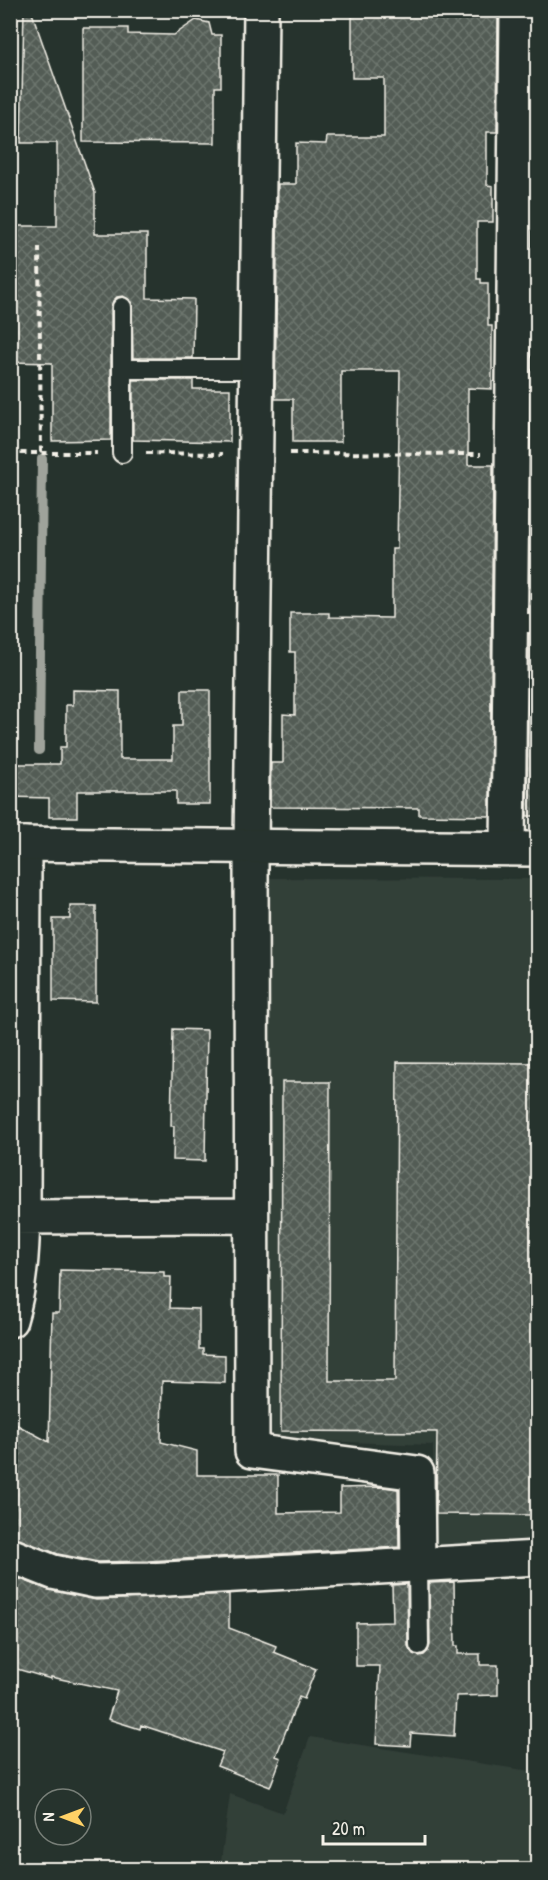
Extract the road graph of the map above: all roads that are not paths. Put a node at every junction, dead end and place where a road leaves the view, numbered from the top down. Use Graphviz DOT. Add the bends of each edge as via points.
graph roads {
  1 [pos="261,10"];
  2 [pos="517,10"];
  3 [pos="122,307"];
  4 [pos="122,369"];
  5 [pos="257,369"];
  6 [pos="122,453"];
  7 [pos="524,623"];
  8 [pos="17,844"];
  9 [pos="250,846"];
  10 [pos="523,848"];
  11 [pos="17,1014"];
  12 [pos="250,1216"];
  13 [pos="17,1217"];
  14 [pos="10,1320"];
  15 [pos="10,1555"];
  16 [pos="537,1558"];
  17 [pos="418,1565"];
  18 [pos="419,1645"];
  1 -- 5 [label="street"];
  2 -- 7 [label="street"];
  3 -- 4 [label="lane"];
  4 -- 5 [label="lane"];
  4 -- 6 [label="lane"];
  5 -- 9 [label="street"];
  7 -- 10 [label="street"];
  8 -- 9 [label="street"];
  8 -- 11 [label="street"];
  9 -- 10 [label="street"];
  9 -- 12 [label="street"];
  11 -- 13 [label="street"];
  12 -- 13 [label="street"];
  12 -- 17 [label="street" via="252,1451 417,1473"];
  13 -- 14 [label="street" via="21,1257"];
  15 -- 17 [label="street" via="53,1572 96,1581"];
  16 -- 17 [label="street"];
  17 -- 18 [label="lane"];
}
